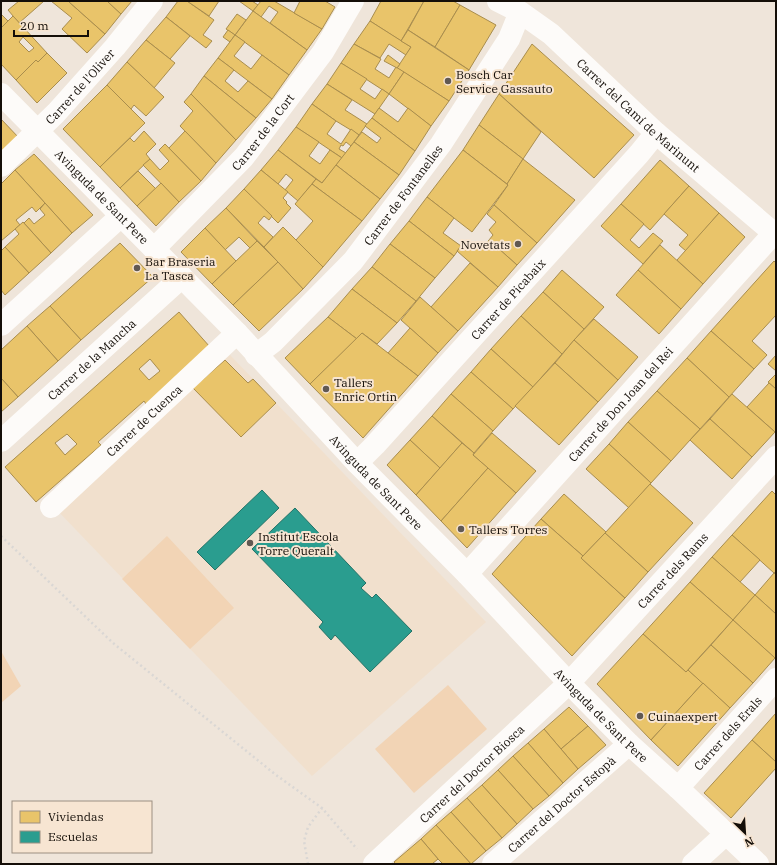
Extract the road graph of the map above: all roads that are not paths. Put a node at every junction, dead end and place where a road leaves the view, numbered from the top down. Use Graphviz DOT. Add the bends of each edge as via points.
graph roads {
  1 [pos="152,1"];
  2 [pos="353,1"];
  3 [pos="498,1"];
  4 [pos="520,12"];
  5 [pos="1,94"];
  6 [pos="37,132"];
  7 [pos="656,133"];
  8 [pos="1,166"];
  9 [pos="121,216"];
  10 [pos="775,234"];
  11 [pos="154,249"];
  12 [pos="182,277"];
  13 [pos="1,325"];
  14 [pos="237,334"];
  15 [pos="256,355"];
  16 [pos="1,441"];
  17 [pos="776,457"];
  18 [pos="357,463"];
  19 [pos="51,507"];
  20 [pos="467,574"];
  21 [pos="776,678"];
  22 [pos="569,683"];
  23 [pos="629,744"];
  24 [pos="678,788"];
  25 [pos="726,834"];
  26 [pos="368,858"];
  27 [pos="493,864"];
  28 [pos="693,864"];
  29 [pos="758,864"];
  1 -- 6 [label="street, Carrer de l'Oliver" via="105,58"];
  2 -- 11 [label="street, Carrer de la Cort" via="323,52 244,157"];
  3 -- 4 [label="street, Carrer del Camí de Marinunt"];
  4 -- 7 [label="street, Carrer del Camí de Marinunt" via="551,34"];
  4 -- 15 [label="street, Carrer de Fontanelles" via="509,40 441,144 353,260"];
  5 -- 6 [label="street, Avinguda de Sant Pere"];
  6 -- 8 [label="street, Carrer de l'Oliver"];
  6 -- 9 [label="street, Avinguda de Sant Pere"];
  7 -- 10 [label="street, Carrer del Camí de Marinunt"];
  7 -- 18 [label="street, Carrer de Picabaix"];
  9 -- 11 [label="street, Avinguda de Sant Pere"];
  9 -- 13 [label="street"];
  10 -- 20 [label="street, Carrer de Don Joan del Rei"];
  11 -- 12 [label="street, Avinguda de Sant Pere"];
  12 -- 14 [label="street, Avinguda de Sant Pere"];
  12 -- 16 [label="street, Carrer de la Mancha"];
  14 -- 15 [label="street, Avinguda de Sant Pere"];
  14 -- 19 [label="street, Carrer de Cuenca"];
  15 -- 18 [label="street, Avinguda de Sant Pere"];
  17 -- 22 [label="street, Carrer dels Rams"];
  18 -- 20 [label="street, Avinguda de Sant Pere"];
  20 -- 22 [label="street, Avinguda de Sant Pere"];
  21 -- 24 [label="street, Carrer dels Erals"];
  22 -- 23 [label="street, Avinguda de Sant Pere"];
  22 -- 26 [label="street, Carrer del Doctor Biosca"];
  23 -- 24 [label="street, Avinguda de Sant Pere"];
  23 -- 27 [label="street, Carrer del Doctor Estopà"];
  24 -- 25 [label="street, Avinguda de Sant Pere"];
  25 -- 28 [label="street"];
  25 -- 29 [label="street, Avinguda de Sant Pere"];
}
